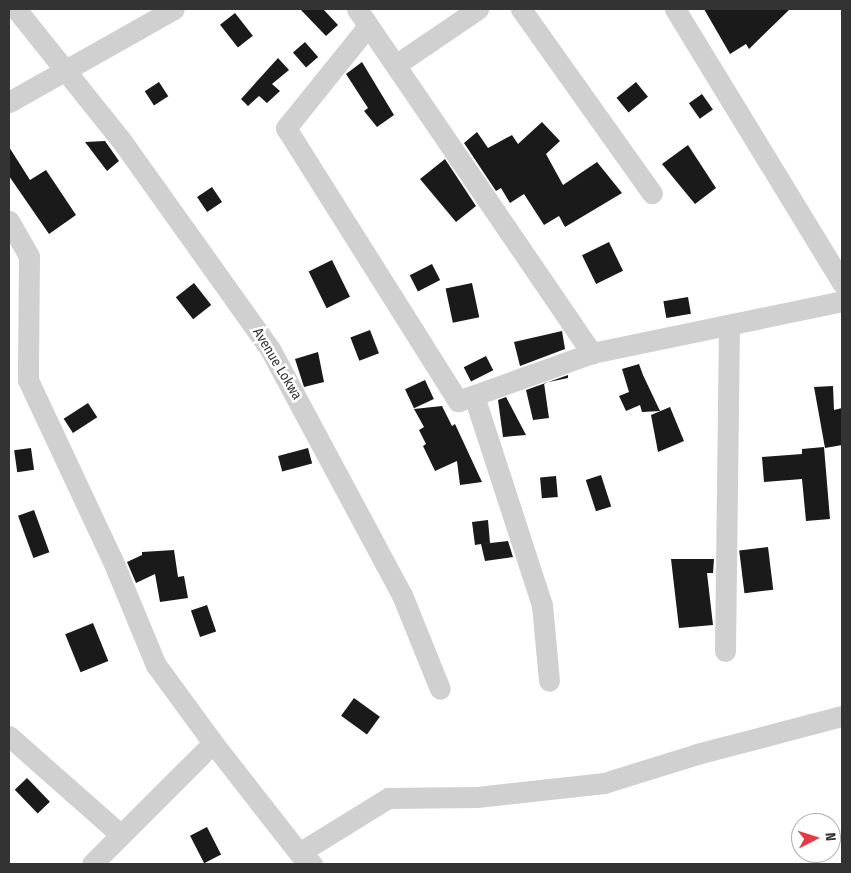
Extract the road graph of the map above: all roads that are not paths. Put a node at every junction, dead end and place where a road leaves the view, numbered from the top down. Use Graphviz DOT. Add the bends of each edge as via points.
graph roads {
  1 [pos="16,9"];
  2 [pos="174,9"];
  3 [pos="478,9"];
  4 [pos="521,9"];
  5 [pos="675,9"];
  6 [pos="362,17"];
  7 [pos="397,64"];
  8 [pos="66,68"];
  9 [pos="9,102"];
  10 [pos="652,192"];
  11 [pos="9,221"];
  12 [pos="842,283"];
  13 [pos="842,301"];
  14 [pos="728,325"];
  15 [pos="592,353"];
  16 [pos="474,396"];
  17 [pos="725,651"];
  18 [pos="549,681"];
  19 [pos="440,689"];
  20 [pos="842,716"];
  21 [pos="9,736"];
  22 [pos="212,743"];
  23 [pos="121,835"];
  24 [pos="306,859"];
  25 [pos="92,864"];
  1 -- 8 [label="street, Avenue Lokwa"];
  2 -- 8 [label="street"];
  3 -- 7 [label="street"];
  4 -- 10 [label="street"];
  5 -- 12 [label="street"];
  6 -- 7 [label="street"];
  6 -- 16 [label="street" via="286,128 458,401"];
  7 -- 15 [label="street"];
  8 -- 9 [label="street"];
  8 -- 19 [label="street, Avenue Lokwa" via="270,349 402,595"];
  11 -- 22 [label="street" via="28,256 28,380 112,559 156,665"];
  13 -- 14 [label="street"];
  14 -- 15 [label="street"];
  14 -- 17 [label="street"];
  15 -- 16 [label="street"];
  16 -- 18 [label="street" via="542,605"];
  20 -- 24 [label="street" via="697,754 604,783 477,797 388,798"];
  21 -- 23 [label="street"];
  22 -- 23 [label="street"];
  22 -- 24 [label="street"];
  23 -- 25 [label="street"];
}
